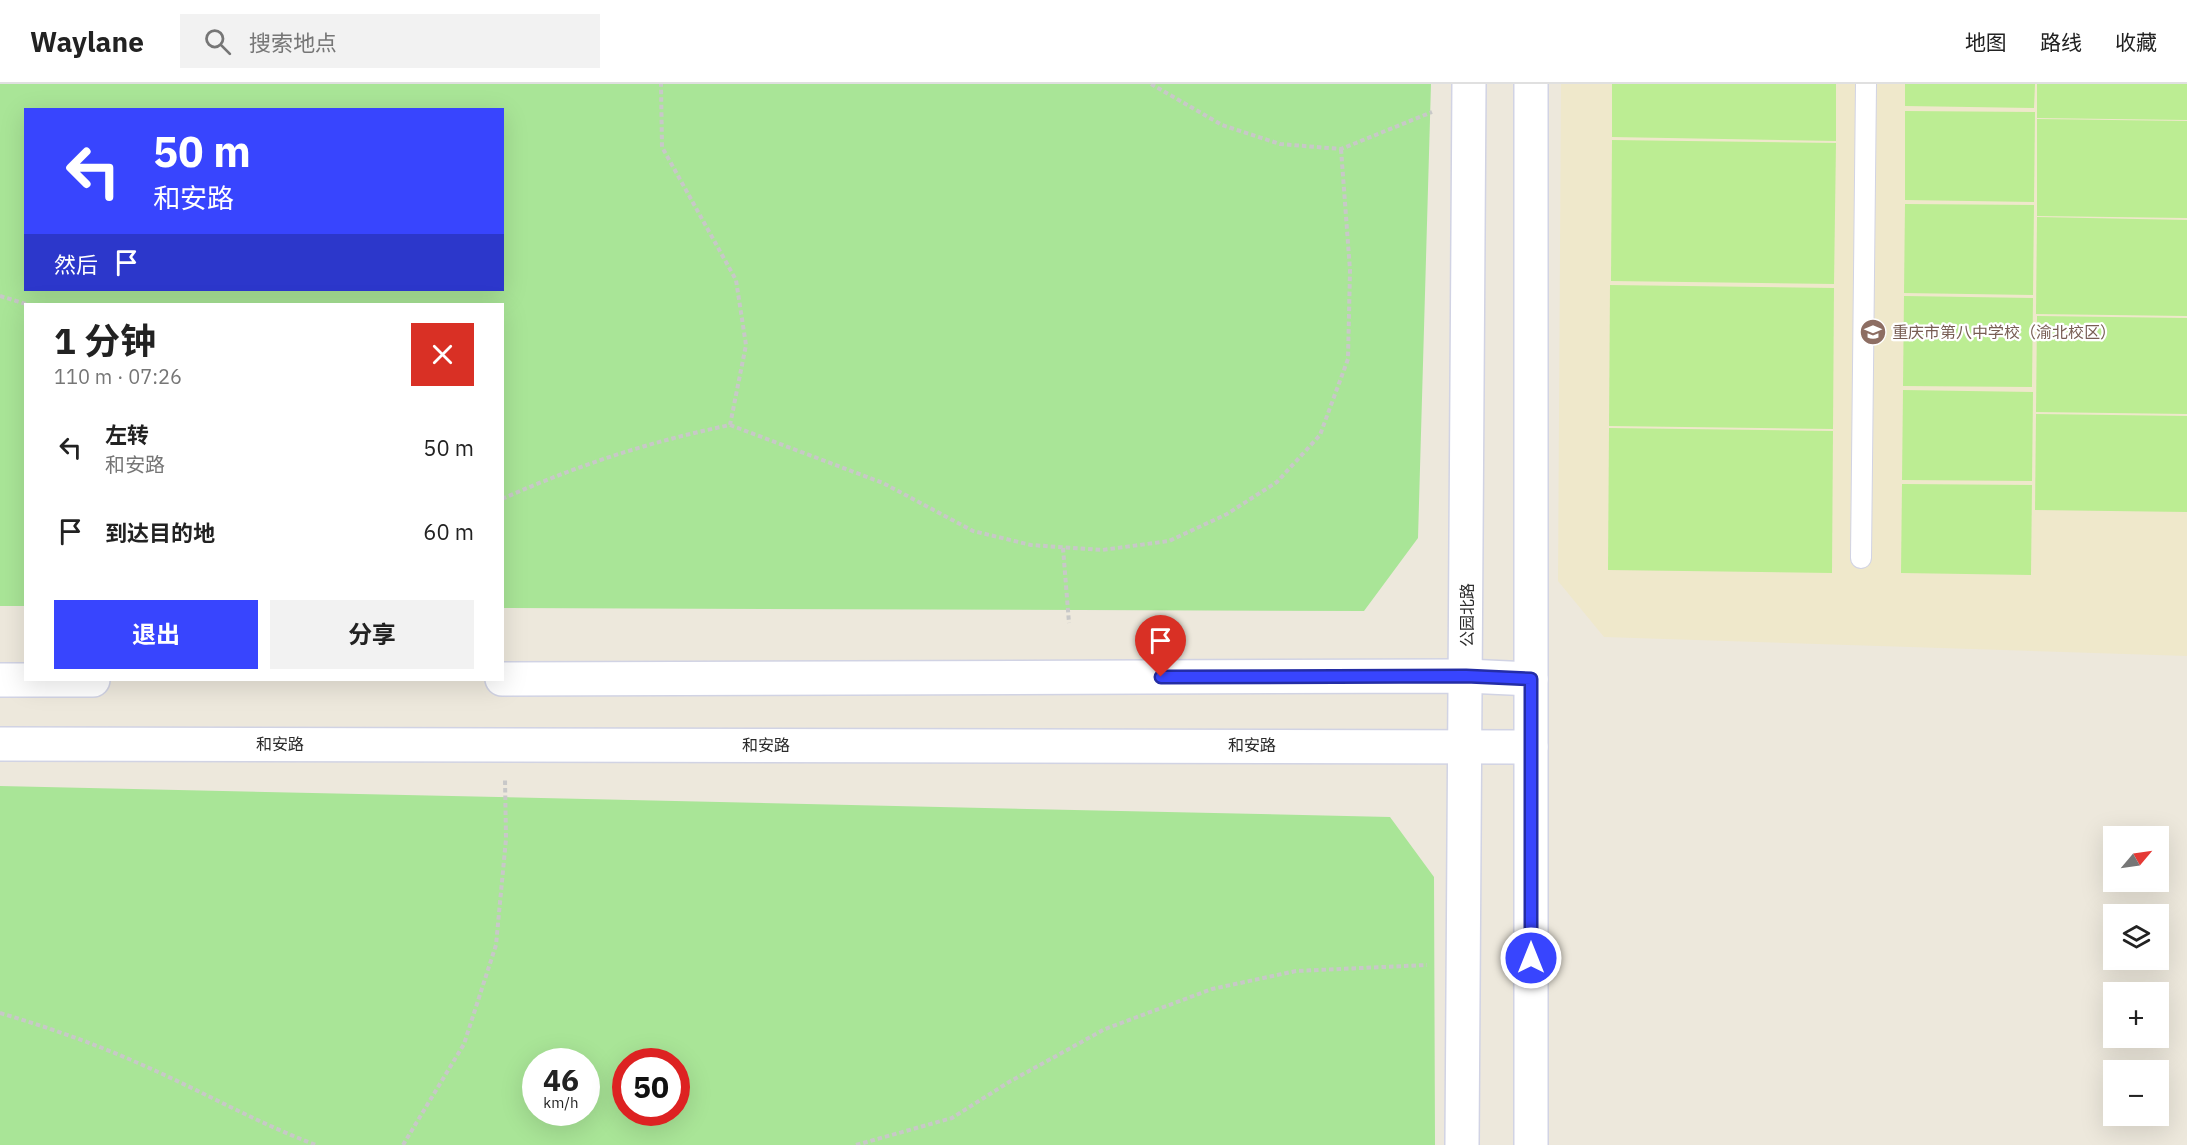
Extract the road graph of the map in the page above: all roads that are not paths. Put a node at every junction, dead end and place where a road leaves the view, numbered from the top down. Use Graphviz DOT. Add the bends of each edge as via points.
graph roads {
  1 [pos="1531,84"];
  2 [pos="1866,84"];
  3 [pos="1469,91"];
  4 [pos="1861,558"];
  5 [pos="1466,676"];
  6 [pos="504,678"];
  7 [pos="1531,679"];
  8 [pos="0,680"];
  9 [pos="24,680"];
  10 [pos="0,744"];
  11 [pos="1466,746"];
  12 [pos="1531,747"];
  13 [pos="1462,1145"];
  14 [pos="1531,1145"];
  1 -- 7 [label="main road"];
  2 -- 4 [label="lane"];
  3 -- 5 [label="main road, 公园北路"];
  5 -- 6 [label="main road"];
  5 -- 7 [label="main road"];
  5 -- 11 [label="main road, 公园北路"];
  7 -- 12 [label="main road"];
  8 -- 9 [label="main road"];
  10 -- 11 [label="main road, 和安路"];
  11 -- 12 [label="main road, 和安路"];
  11 -- 13 [label="main road, 公园北路"];
  12 -- 14 [label="main road"];
}
